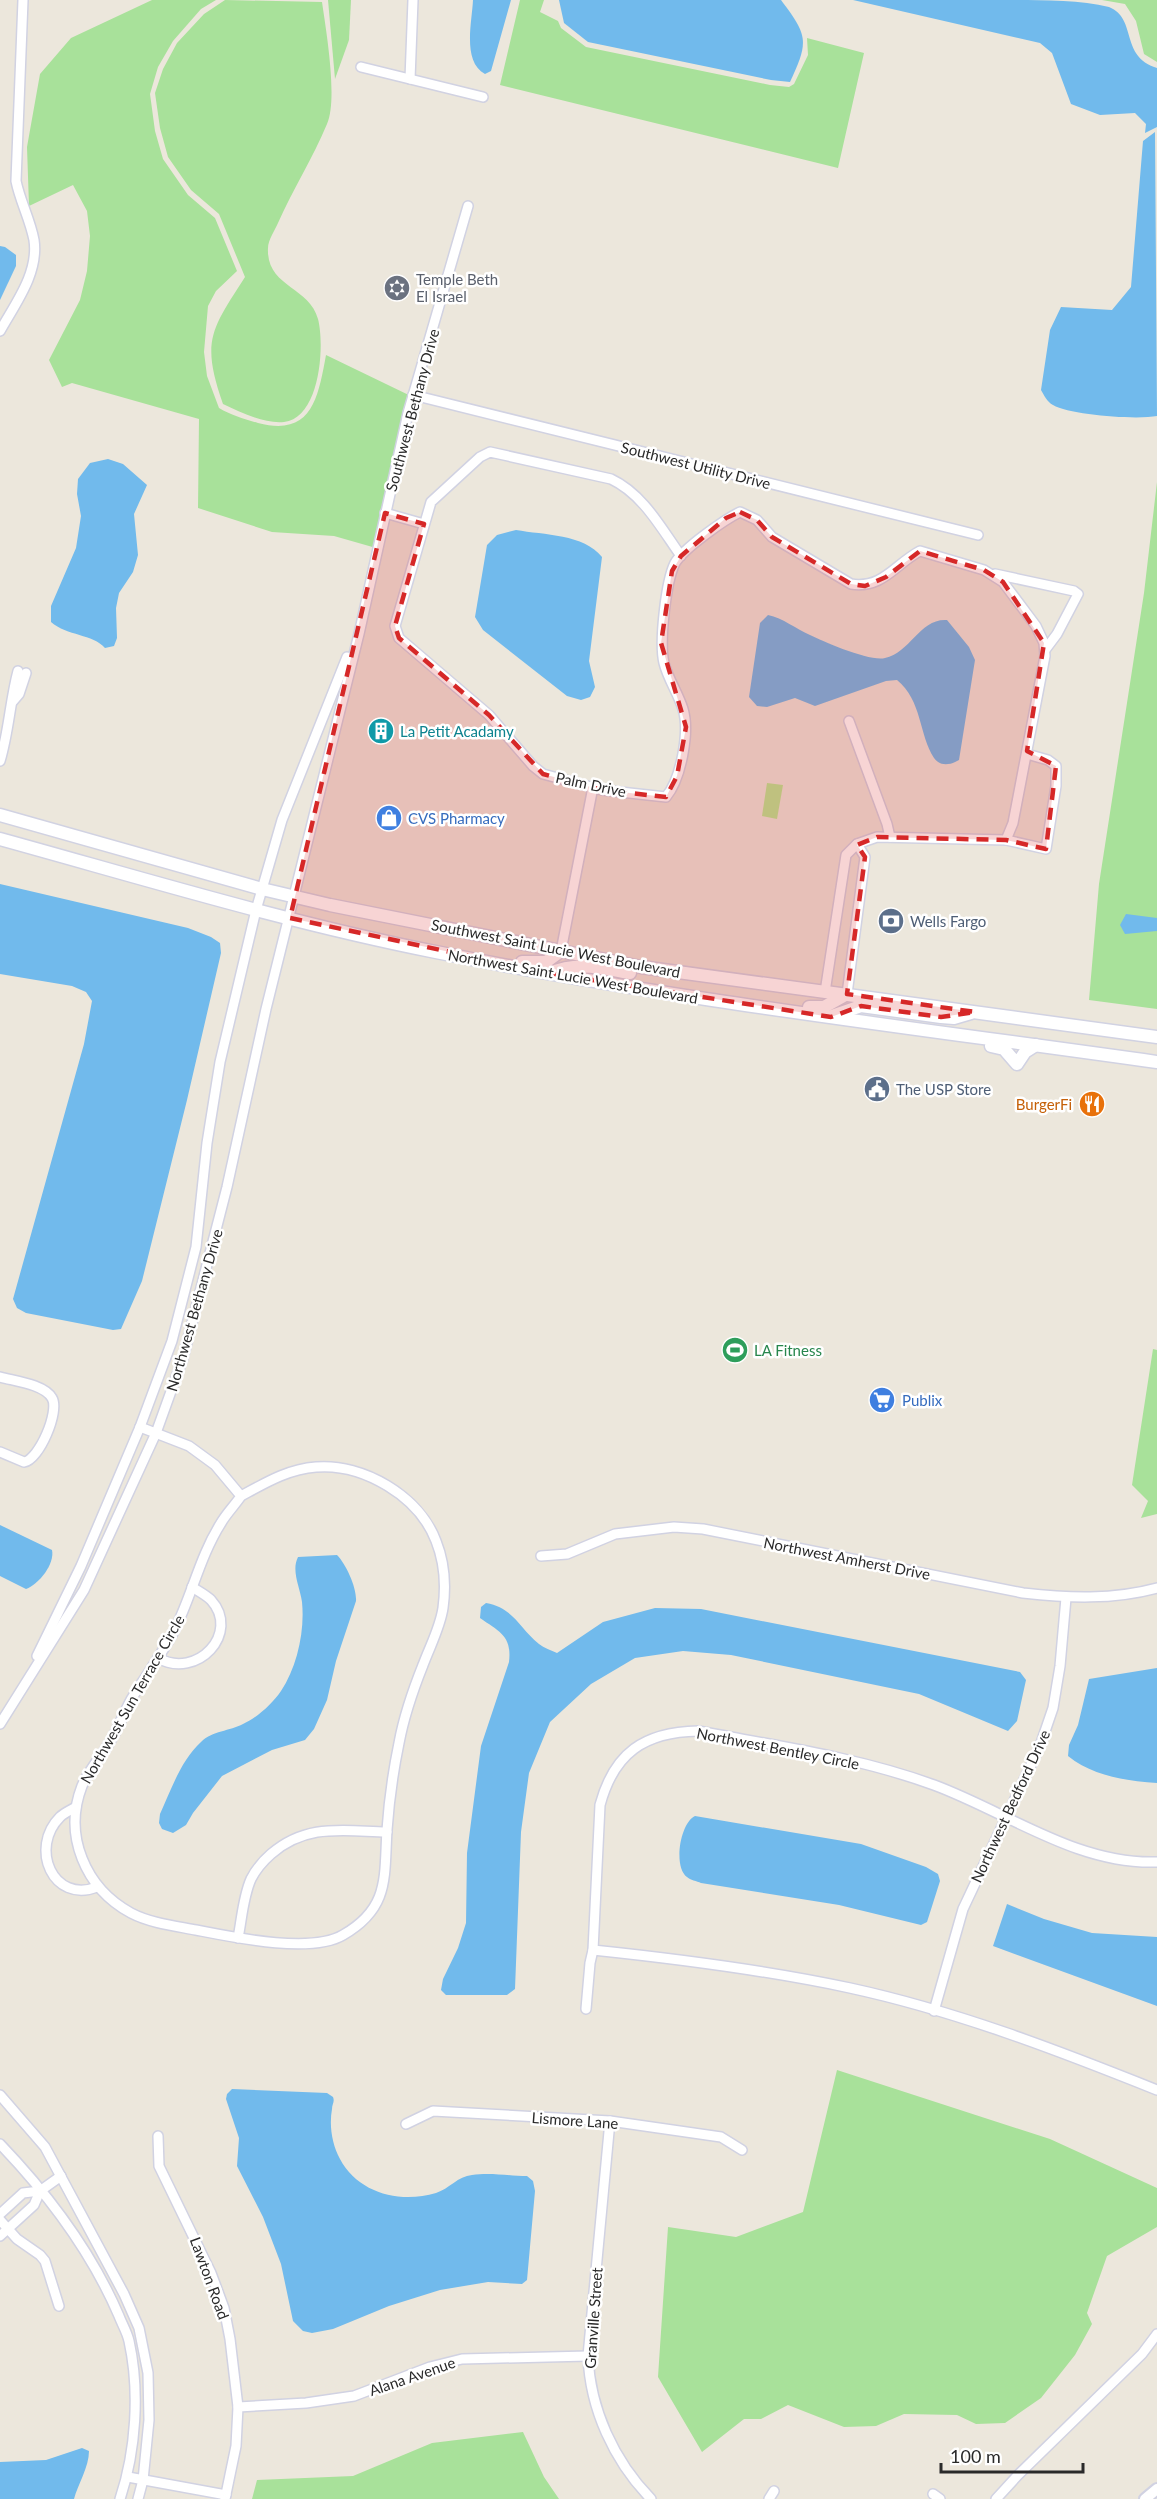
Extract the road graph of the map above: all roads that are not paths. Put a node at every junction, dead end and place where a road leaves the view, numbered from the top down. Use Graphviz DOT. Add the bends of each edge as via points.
graph roads {
  1 [pos="23,0"];
  2 [pos="413,0"];
  3 [pos="361,67"];
  4 [pos="410,79"];
  5 [pos="483,97"];
  6 [pos="468,206"];
  7 [pos="0,331"];
  8 [pos="413,395"];
  9 [pos="385,513"];
  10 [pos="424,524"];
  11 [pos="978,535"];
  12 [pos="681,556"];
  13 [pos="989,573"];
  14 [pos="362,616"];
  15 [pos="1045,650"];
  16 [pos="22,672"];
  17 [pos="7,719"];
  18 [pos="849,721"];
  19 [pos="0,729"];
  20 [pos="1026,754"];
  21 [pos="0,761"];
  22 [pos="593,788"];
  23 [pos="0,814"];
  24 [pos="890,837"];
  25 [pos="0,839"];
  26 [pos="1006,840"];
  27 [pos="857,844"];
  28 [pos="842,885"];
  29 [pos="860,888"];
  30 [pos="262,889"];
  31 [pos="294,896"];
  32 [pos="256,910"];
  33 [pos="290,918"];
  34 [pos="832,948"];
  35 [pos="853,950"];
  36 [pos="561,951"];
  37 [pos="482,960"];
  38 [pos="549,973"];
  39 [pos="687,974"];
  40 [pos="825,992"];
  41 [pos="847,994"];
  42 [pos="762,1006"];
  43 [pos="975,1012"];
  44 [pos="831,1017"];
  45 [pos="914,1028"];
  46 [pos="1157,1037"];
  47 [pos="1036,1045"];
  48 [pos="1157,1062"];
  49 [pos="0,1377"];
  50 [pos="140,1427"];
  51 [pos="156,1433"];
  52 [pos="0,1452"];
  53 [pos="241,1496"];
  54 [pos="541,1556"];
  55 [pos="192,1587"];
  56 [pos="1157,1588"];
  57 [pos="1066,1598"];
  58 [pos="158,1658"];
  59 [pos="11,1707"];
  60 [pos="0,1724"];
  61 [pos="76,1807"];
  62 [pos="1007,1817"];
  63 [pos="387,1832"];
  64 [pos="1157,1862"];
  65 [pos="97,1887"];
  66 [pos="238,1938"];
  67 [pos="593,1950"];
  68 [pos="586,2009"];
  69 [pos="934,2011"];
  70 [pos="1157,2090"];
  71 [pos="0,2095"];
  72 [pos="610,2121"];
  73 [pos="406,2124"];
  74 [pos="158,2136"];
  75 [pos="0,2144"];
  76 [pos="742,2150"];
  77 [pos="61,2176"];
  78 [pos="40,2191"];
  79 [pos="0,2214"];
  80 [pos="0,2220"];
  81 [pos="8,2229"];
  82 [pos="0,2236"];
  83 [pos="59,2306"];
  84 [pos="1157,2334"];
  85 [pos="588,2356"];
  86 [pos="238,2407"];
  87 [pos="128,2477"];
  88 [pos="142,2480"];
  89 [pos="1157,2489"];
  90 [pos="226,2497"];
  91 [pos="120,2499"];
  92 [pos="138,2499"];
  93 [pos="651,2499"];
  94 [pos="996,2499"];
  95 [pos="1145,2499"];
  1 -- 7 [label="street" via="16,181 34,240 34,259 26,285"];
  2 -- 4 [label="street"];
  3 -- 4 [label="street"];
  4 -- 5 [label="street"];
  6 -- 8 [label="street, Southwest Bethany Drive"];
  8 -- 9 [label="street, Southwest Bethany Drive"];
  8 -- 11 [label="street, Southwest Utility Drive"];
  9 -- 10 [label="street"];
  9 -- 14 [label="street, Southwest Bethany Drive"];
  10 -- 12 [label="street, Palm Drive" via="431,502 490,452 627,486"];
  10 -- 22 [label="street, Palm Drive" via="395,626 399,638 489,715 543,774"];
  12 -- 13 [label="street, Palm Drive" via="740,512 757,520 772,537 851,584 865,586 886,576 920,551"];
  12 -- 22 [label="street, Palm Drive" via="672,571 661,643 664,664 686,727 673,789 666,797"];
  13 -- 15 [label="street, Palm Drive" via="1003,582 1036,626"];
  13 -- 15 [label="street, Palm Drive" via="1078,594"];
  14 -- 30 [label="street, Southwest Bethany Drive" via="282,820"];
  14 -- 31 [label="street, Southwest Bethany Drive"];
  15 -- 20 [label="street, Palm Drive"];
  16 -- 17 [label="street" via="20,694"];
  17 -- 19 [label="street"];
  17 -- 21 [label="street" via="7,740"];
  18 -- 24 [label="street"];
  20 -- 26 [label="street, Palm Drive"];
  20 -- 26 [label="street" via="1048,759 1056,766 1046,849"];
  22 -- 36 [label="street"];
  23 -- 30 [label="main road, Southwest Saint Lucie West Boulevard"];
  24 -- 26 [label="street"];
  24 -- 27 [label="street"];
  25 -- 32 [label="main road, Northwest Saint Lucie West Boulevard"];
  27 -- 28 [label="street" via="846,855"];
  27 -- 29 [label="street" via="865,857"];
  28 -- 29 [label="street"];
  28 -- 34 [label="street"];
  29 -- 35 [label="street"];
  30 -- 31 [label="main road, Southwest Saint Lucie West Boulevard"];
  30 -- 32 [label="street, Southwest Bethany Drive"];
  31 -- 33 [label="street, Southwest Bethany Drive"];
  31 -- 36 [label="main road, Southwest Saint Lucie West Boulevard"];
  32 -- 33 [label="main road, Northwest Saint Lucie West Boulevard"];
  32 -- 50 [label="street, Northwest Bethany Drive" via="220,1062 196,1247 172,1341"];
  33 -- 37 [label="main road, Northwest Saint Lucie West Boulevard"];
  33 -- 51 [label="street, Northwest Bethany Drive" via="210,1256 183,1358"];
  34 -- 35 [label="street"];
  34 -- 40 [label="street"];
  35 -- 41 [label="street"];
  36 -- 37 [label="main road" via="546,962"];
  36 -- 39 [label="main road, Southwest Saint Lucie West Boulevard"];
  37 -- 38 [label="main road, Northwest Saint Lucie West Boulevard"];
  38 -- 39 [label="main road" via="582,965 657,976"];
  38 -- 42 [label="main road, Northwest Saint Lucie West Boulevard"];
  39 -- 40 [label="main road, Southwest Saint Lucie West Boulevard"];
  40 -- 41 [label="main road, Southwest Saint Lucie West Boulevard"];
  41 -- 42 [label="main road" via="824,1007"];
  41 -- 43 [label="main road, Southwest Saint Lucie West Boulevard"];
  42 -- 44 [label="main road, Northwest Saint Lucie West Boulevard"];
  43 -- 44 [label="main road" via="954,1018 861,1006"];
  43 -- 46 [label="main road, Southwest Saint Lucie West Boulevard"];
  44 -- 45 [label="main road, Northwest Saint Lucie West Boulevard"];
  45 -- 47 [label="main road, Northwest Saint Lucie West Boulevard"];
  45 -- 47 [label="main road" via="933,1038 1004,1049 1017,1064"];
  47 -- 48 [label="main road, Northwest Saint Lucie West Boulevard"];
  49 -- 52 [label="street" via="43,1390 51,1396 54,1406 33,1459 24,1462"];
  50 -- 51 [label="street"];
  50 -- 59 [label="street, Northwest Bethany Drive" via="81,1566"];
  51 -- 53 [label="street" via="189,1446 215,1465"];
  51 -- 59 [label="street, Northwest Bethany Drive" via="84,1590"];
  53 -- 55 [label="street, Northwest Sun Terrace Circle" via="221,1522"];
  53 -- 63 [label="street, Northwest Sun Terrace Circle" via="278,1476 315,1467 341,1467 388,1487 425,1521 436,1540 443,1568 443,1609 406,1713 391,1783"];
  54 -- 57 [label="street, Northwest Amherst Drive" via="567,1554 615,1534 674,1527 703,1529 1011,1591"];
  55 -- 58 [label="street, Northwest Sun Terrace Circle" via="176,1628"];
  55 -- 58 [label="street" via="210,1599 218,1612 220,1628 216,1642 202,1658 188,1664 172,1664"];
  56 -- 57 [label="street, Northwest Amherst Drive" via="1116,1596"];
  57 -- 62 [label="street, Northwest Bedford Drive" via="1053,1708"];
  58 -- 61 [label="street, Northwest Sun Terrace Circle" via="91,1769"];
  59 -- 60 [label="street, Northwest Bethany Drive"];
  61 -- 65 [label="street, Northwest Sun Terrace Circle" via="76,1837 85,1868"];
  61 -- 65 [label="street, Northwest Sun Terrace Circle" via="61,1816 47,1838 45,1855 57,1880 69,1888 85,1891"];
  62 -- 64 [label="street, Northwest Bentley Circle" via="1077,1849"];
  62 -- 67 [label="street, Northwest Bentley Circle" via="935,1785 849,1758 698,1731 658,1735 638,1744 618,1764 606,1784 600,1805"];
  62 -- 69 [label="street, Northwest Bedford Drive" via="963,1910"];
  63 -- 66 [label="street" via="327,1831 301,1834 283,1844 261,1862 251,1878"];
  63 -- 66 [label="street, Northwest Sun Terrace Circle" via="382,1891 373,1910 353,1929 336,1939 306,1944"];
  65 -- 66 [label="street, Northwest Sun Terrace Circle" via="134,1914"];
  67 -- 68 [label="street, Northwest Bentley Circle"];
  67 -- 69 [label="street" via="701,1962 850,1988"];
  69 -- 70 [label="street" via="1043,2045"];
  71 -- 77 [label="street" via="45,2147"];
  72 -- 73 [label="street, Lismore Lane" via="433,2111"];
  72 -- 76 [label="street, Lismore Lane" via="721,2137"];
  72 -- 85 [label="street, Granville Street"];
  74 -- 86 [label="street, Lawton Road" via="159,2166 190,2226 224,2308"];
  75 -- 78 [label="street"];
  77 -- 78 [label="street"];
  77 -- 88 [label="street" via="139,2328 148,2373 149,2420"];
  78 -- 79 [label="street" via="23,2193"];
  78 -- 81 [label="street" via="34,2205"];
  78 -- 87 [label="street" via="90,2260 129,2340 134,2383"];
  80 -- 81 [label="street"];
  81 -- 82 [label="street"];
  81 -- 83 [label="street" via="47,2264"];
  84 -- 94 [label="street" via="1142,2354"];
  85 -- 86 [label="street, Alana Avenue" via="462,2359 354,2396"];
  85 -- 93 [label="street, Granville Street" via="606,2433 620,2461"];
  86 -- 90 [label="street, Lawton Road" via="236,2446"];
  87 -- 88 [label="street"];
  87 -- 91 [label="street"];
  88 -- 90 [label="street"];
  88 -- 92 [label="street"];
  89 -- 95 [label="street"];
}
